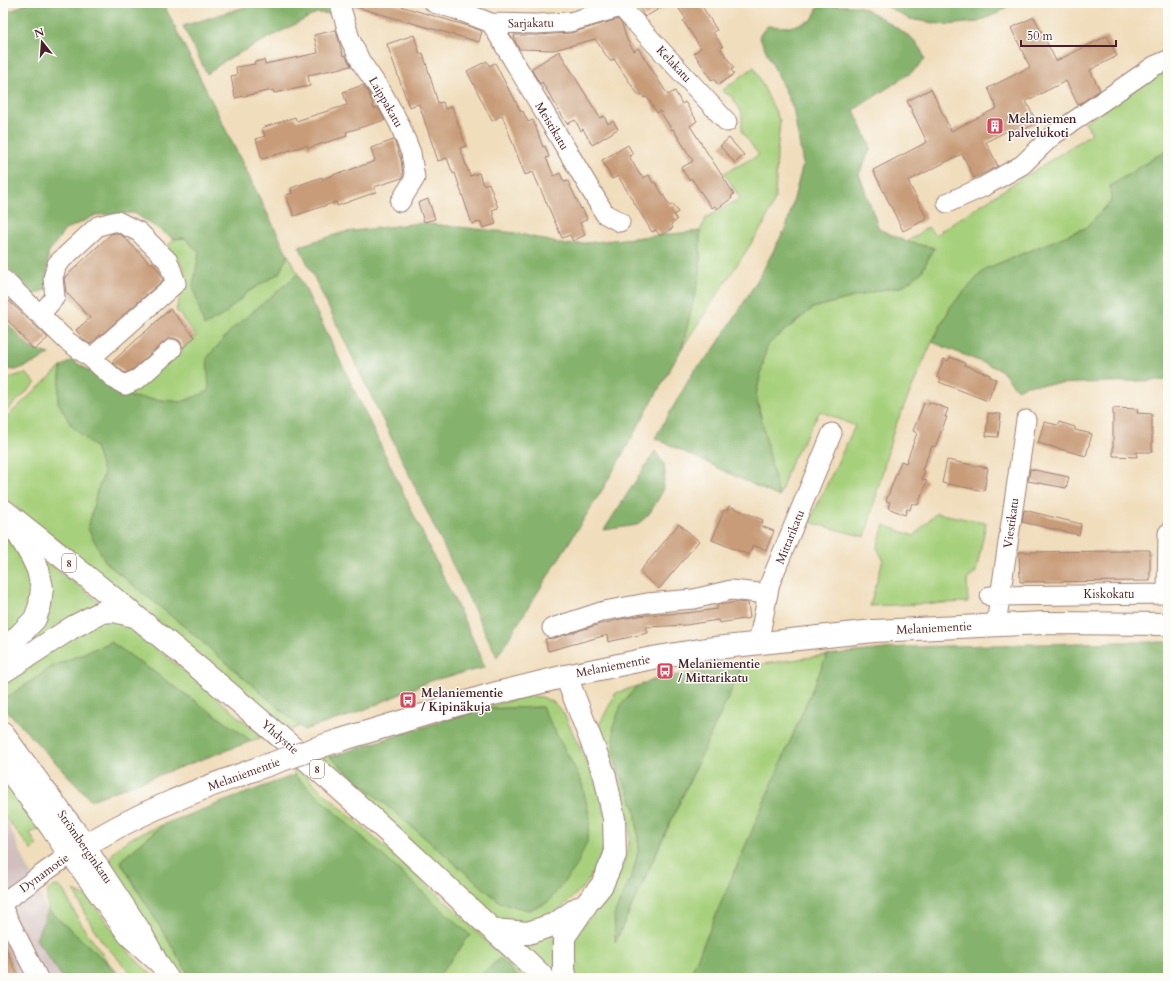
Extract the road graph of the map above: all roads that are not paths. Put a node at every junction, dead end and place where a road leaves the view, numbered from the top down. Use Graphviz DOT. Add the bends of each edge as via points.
graph roads {
  1 [pos="341,3"];
  2 [pos="434,3"];
  3 [pos="625,5"];
  4 [pos="491,23"];
  5 [pos="1161,63"];
  6 [pos="727,122"];
  7 [pos="400,202"];
  8 [pos="947,203"];
  9 [pos="620,222"];
  10 [pos="3,279"];
  11 [pos="40,315"];
  12 [pos="172,349"];
  13 [pos="91,358"];
  14 [pos="1026,420"];
  15 [pos="832,433"];
  16 [pos="3,511"];
  17 [pos="1168,533"];
  18 [pos="768,594"];
  19 [pos="995,595"];
  20 [pos="134,616"];
  21 [pos="1168,624"];
  22 [pos="996,625"];
  23 [pos="552,628"];
  24 [pos="758,644"];
  25 [pos="3,650"];
  26 [pos="3,672"];
  27 [pos="566,676"];
  28 [pos="3,734"];
  29 [pos="3,762"];
  30 [pos="78,850"];
  31 [pos="3,902"];
  32 [pos="588,902"];
  33 [pos="3,908"];
  34 [pos="493,930"];
  35 [pos="164,972"];
  36 [pos="38,978"];
  37 [pos="544,978"];
  38 [pos="566,978"];
  1 -- 7 [label="street, Laippakatu" via="352,44 399,123 411,152 415,178"];
  2 -- 4 [label="street, Sarjakatu"];
  3 -- 4 [label="street, Sarjakatu" via="570,22"];
  3 -- 6 [label="street, Kelakatu"];
  4 -- 9 [label="street, Meistikatu" via="605,214"];
  5 -- 8 [label="street" via="1052,136 1022,165"];
  10 -- 11 [label="street"];
  11 -- 13 [label="street" via="67,341"];
  11 -- 13 [label="street" via="55,297 53,278 57,264 98,226 117,221 139,232 168,261 176,283"];
  12 -- 13 [label="street" via="138,378 125,385"];
  14 -- 19 [label="street, Viestikatu"];
  15 -- 18 [label="street, Mittarikatu" via="770,583"];
  16 -- 20 [label="main road, Yhdystie / 8"];
  16 -- 25 [label="main road" via="32,556 42,588 35,619"];
  17 -- 19 [label="street, Kiskokatu" via="1167,594"];
  18 -- 23 [label="street" via="731,590 694,599 647,603 604,611"];
  18 -- 24 [label="street, Mittarikatu"];
  19 -- 22 [label="street, Viestikatu"];
  20 -- 26 [label="main road" via="114,611 102,612 73,627"];
  20 -- 34 [label="main road, Yhdystie / 8" via="273,730 420,860"];
  21 -- 22 [label="main road, Melaniementie"];
  22 -- 24 [label="main road, Melaniementie" via="874,632"];
  24 -- 27 [label="main road, Melaniementie" via="652,658"];
  27 -- 30 [label="main road, Melaniementie, bridge" via="493,694 337,741 253,770 174,800 137,817"];
  27 -- 32 [label="main road" via="605,776 614,819 615,855 602,885"];
  28 -- 30 [label="main road, Strömberginkatu"];
  29 -- 30 [label="main road, Strömberginkatu" via="51,827"];
  30 -- 31 [label="street, Dynamotie"];
  30 -- 35 [label="street, Strömberginkatu" via="141,930"];
  32 -- 34 [label="main road" via="555,924 528,933"];
  32 -- 38 [label="main road" via="564,937"];
  33 -- 36 [label="street"];
  34 -- 37 [label="main road, Yhdystie / 8"];
}
